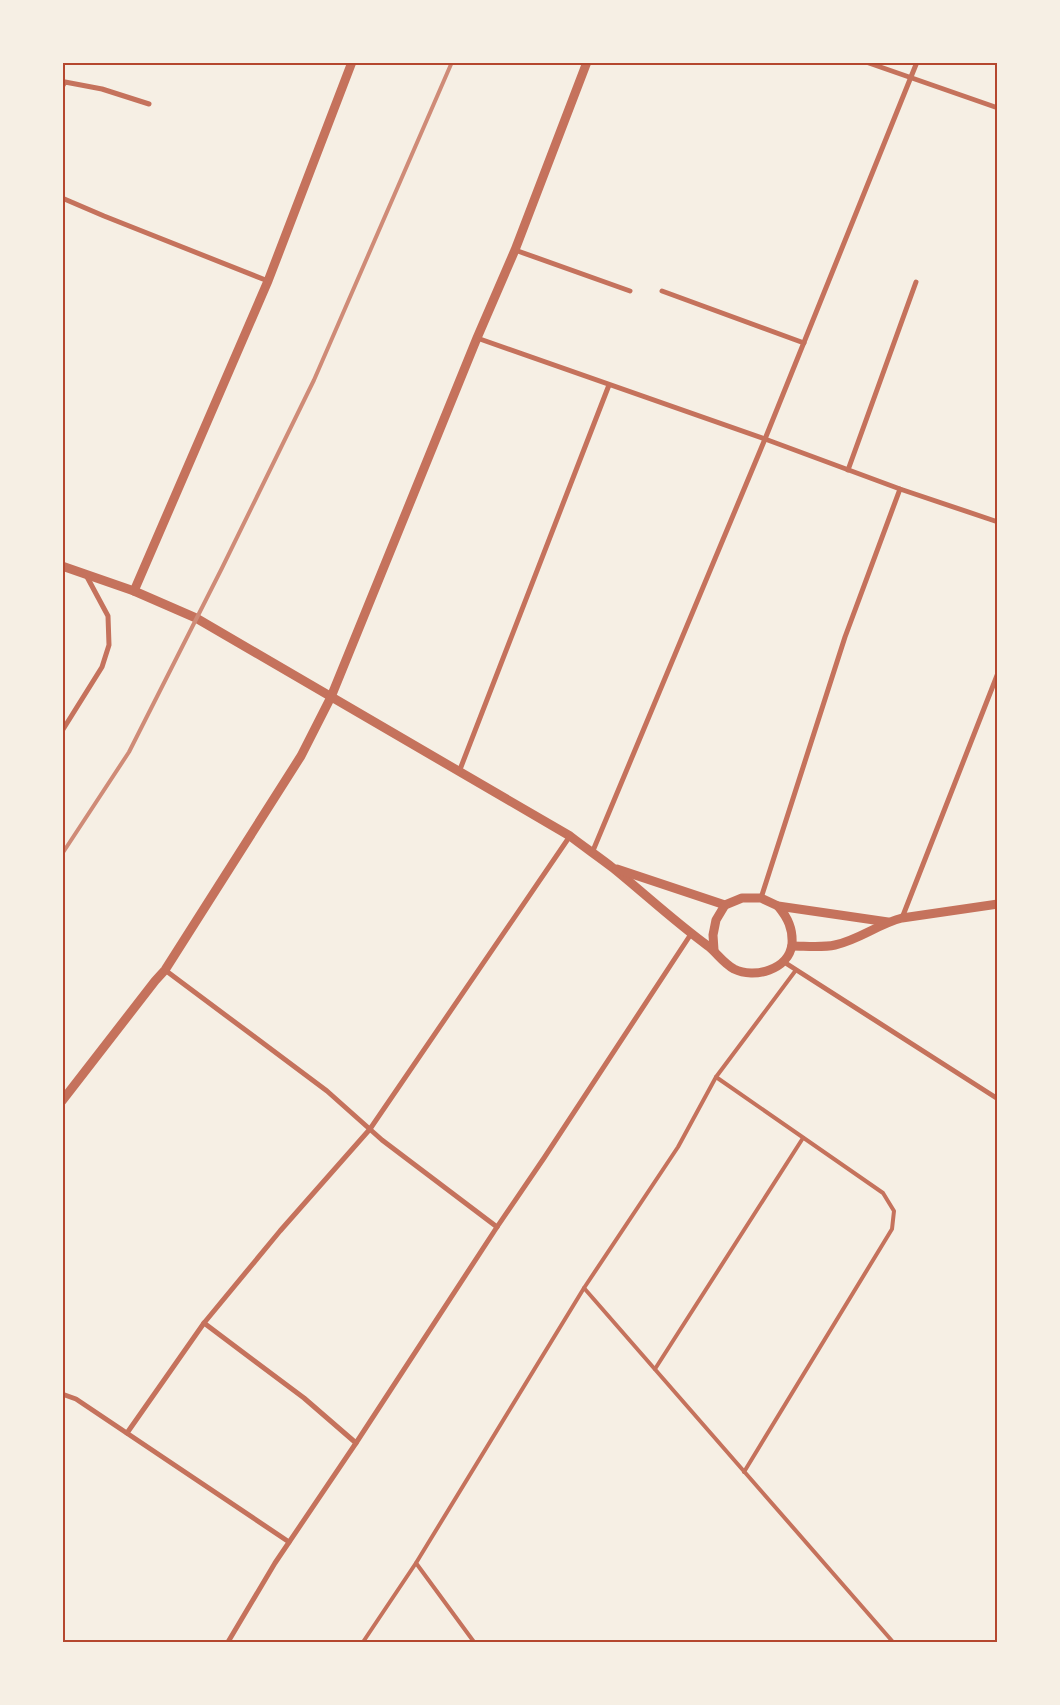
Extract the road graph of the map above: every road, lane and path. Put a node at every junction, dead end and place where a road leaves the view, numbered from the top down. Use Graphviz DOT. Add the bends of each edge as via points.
graph roads {
  1 [pos="352,62"];
  2 [pos="587,62"];
  3 [pos="866,62"];
  4 [pos="918,62"];
  5 [pos="911,79"];
  6 [pos="62,87"];
  7 [pos="149,104"];
  8 [pos="998,108"];
  9 [pos="62,198"];
  10 [pos="515,250"];
  11 [pos="268,280"];
  12 [pos="916,282"];
  13 [pos="630,291"];
  14 [pos="662,291"];
  15 [pos="477,338"];
  16 [pos="804,342"];
  17 [pos="609,385"];
  18 [pos="765,439"];
  19 [pos="848,470"];
  20 [pos="900,489"];
  21 [pos="998,522"];
  22 [pos="62,566"];
  23 [pos="86,575"];
  24 [pos="134,591"];
  25 [pos="998,673"];
  26 [pos="331,698"];
  27 [pos="62,731"];
  28 [pos="458,772"];
  29 [pos="570,836"];
  30 [pos="592,853"];
  31 [pos="612,867"];
  32 [pos="761,898"];
  33 [pos="998,904"];
  34 [pos="725,905"];
  35 [pos="778,906"];
  36 [pos="902,918"];
  37 [pos="888,922"];
  38 [pos="691,934"];
  39 [pos="792,946"];
  40 [pos="714,950"];
  41 [pos="784,962"];
  42 [pos="165,970"];
  43 [pos="796,970"];
  44 [pos="716,1077"];
  45 [pos="998,1099"];
  46 [pos="62,1101"];
  47 [pos="370,1129"];
  48 [pos="803,1138"];
  49 [pos="497,1227"];
  50 [pos="584,1288"];
  51 [pos="204,1323"];
  52 [pos="655,1370"];
  53 [pos="62,1394"];
  54 [pos="127,1432"];
  55 [pos="356,1443"];
  56 [pos="744,1472"];
  57 [pos="289,1542"];
  58 [pos="416,1563"];
  59 [pos="228,1642"];
  60 [pos="363,1642"];
  61 [pos="474,1642"];
  62 [pos="893,1642"];
  1 -- 11 [label="street"];
  2 -- 10 [label="street"];
  3 -- 5 [label="street"];
  4 -- 5 [label="street"];
  5 -- 8 [label="street"];
  5 -- 16 [label="street"];
  6 -- 7 [label="street" via="65,82 102,89"];
  9 -- 11 [label="street"];
  10 -- 13 [label="street"];
  10 -- 15 [label="street"];
  11 -- 24 [label="street"];
  12 -- 19 [label="street"];
  14 -- 16 [label="street"];
  15 -- 17 [label="street"];
  15 -- 26 [label="street"];
  16 -- 18 [label="street"];
  17 -- 18 [label="street"];
  17 -- 28 [label="street"];
  18 -- 19 [label="street"];
  18 -- 30 [label="street"];
  19 -- 20 [label="street"];
  20 -- 21 [label="street"];
  20 -- 32 [label="street" via="845,637"];
  22 -- 23 [label="street"];
  23 -- 24 [label="street"];
  23 -- 27 [label="street" via="108,616 109,645 102,667"];
  24 -- 26 [label="street" via="196,618"];
  25 -- 36 [label="street"];
  26 -- 28 [label="street"];
  26 -- 42 [label="street" via="301,756"];
  28 -- 29 [label="street"];
  29 -- 30 [label="street"];
  29 -- 47 [label="street"];
  30 -- 31 [label="street"];
  31 -- 34 [label="street"];
  31 -- 38 [label="street"];
  32 -- 34 [label="street" via="742,898"];
  32 -- 35 [label="street"];
  33 -- 36 [label="street"];
  34 -- 40 [label="street" via="716,920"];
  35 -- 37 [label="street"];
  35 -- 39 [label="street" via="791,926"];
  36 -- 37 [label="street"];
  37 -- 39 [label="street" via="834,946"];
  38 -- 40 [label="street"];
  38 -- 49 [label="street"];
  39 -- 41 [label="street"];
  40 -- 41 [label="street" via="735,969 752,973 767,972"];
  41 -- 43 [label="street"];
  42 -- 46 [label="street"];
  42 -- 47 [label="street" via="328,1091"];
  43 -- 44 [label="lane"];
  43 -- 45 [label="street"];
  44 -- 48 [label="lane"];
  44 -- 50 [label="lane" via="678,1148"];
  47 -- 49 [label="street"];
  47 -- 51 [label="street"];
  48 -- 52 [label="lane"];
  48 -- 56 [label="lane" via="883,1193 894,1211 892,1229"];
  49 -- 55 [label="street"];
  50 -- 52 [label="lane"];
  50 -- 58 [label="lane"];
  51 -- 54 [label="street"];
  51 -- 55 [label="street" via="304,1398"];
  52 -- 56 [label="lane"];
  53 -- 54 [label="street" via="76,1399"];
  54 -- 57 [label="street"];
  55 -- 57 [label="street"];
  56 -- 62 [label="lane"];
  57 -- 59 [label="street"];
  58 -- 60 [label="lane"];
  58 -- 61 [label="lane"];
}
